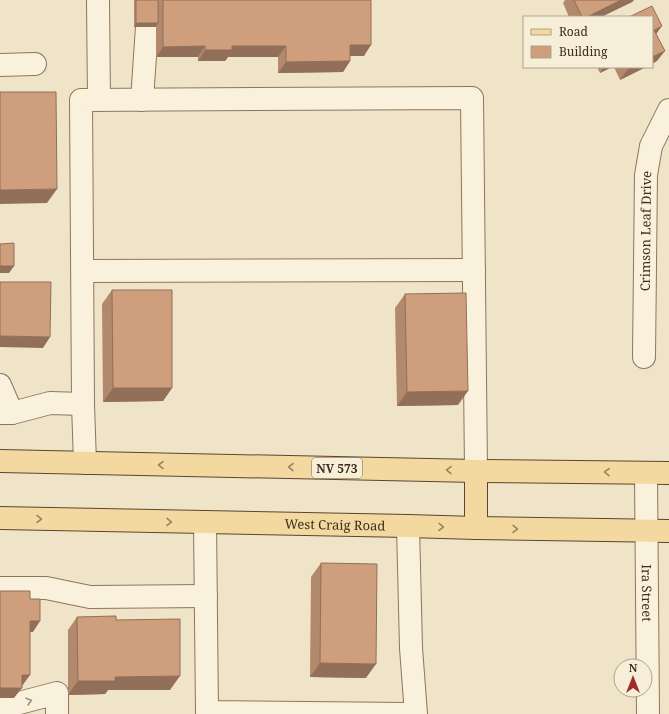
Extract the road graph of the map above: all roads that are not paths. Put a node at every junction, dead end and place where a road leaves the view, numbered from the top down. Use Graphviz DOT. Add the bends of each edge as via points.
graph roads {
  1 [pos="98,0"];
  2 [pos="147,27"];
  3 [pos="35,64"];
  4 [pos="0,65"];
  5 [pos="98,100"];
  6 [pos="142,100"];
  7 [pos="669,110"];
  8 [pos="474,270"];
  9 [pos="83,271"];
  10 [pos="644,357"];
  11 [pos="0,385"];
  12 [pos="83,404"];
  13 [pos="4,411"];
  14 [pos="0,461"];
  15 [pos="86,464"];
  16 [pos="476,471"];
  17 [pos="646,473"];
  18 [pos="669,473"];
  19 [pos="0,518"];
  20 [pos="206,522"];
  21 [pos="408,526"];
  22 [pos="476,528"];
  23 [pos="646,531"];
  24 [pos="669,531"];
  25 [pos="0,588"];
  26 [pos="206,596"];
  27 [pos="0,703"];
  28 [pos="57,714"];
  29 [pos="408,714"];
  30 [pos="416,714"];
  31 [pos="648,714"];
  1 -- 5 [label="street"];
  2 -- 6 [label="street"];
  3 -- 4 [label="street"];
  5 -- 6 [label="street"];
  5 -- 9 [label="street" via="81,100"];
  6 -- 8 [label="street" via="472,98"];
  7 -- 10 [label="street, Crimson Leaf Drive" via="651,146 646,175"];
  8 -- 9 [label="street"];
  8 -- 16 [label="street"];
  9 -- 12 [label="street"];
  11 -- 13 [label="street"];
  12 -- 13 [label="street" via="50,403"];
  12 -- 15 [label="street"];
  14 -- 15 [label="main road, NV 573"];
  16 -- 15 [label="main road, NV 573, one-way"];
  17 -- 16 [label="main road, NV 573, one-way"];
  16 -- 22 [label="main road"];
  17 -- 18 [label="main road, NV 573"];
  17 -- 23 [label="street, Ira Street"];
  19 -- 20 [label="main road, West Craig Road, one-way"];
  20 -- 21 [label="main road, West Craig Road"];
  20 -- 26 [label="street"];
  21 -- 22 [label="main road, West Craig Road, one-way"];
  21 -- 30 [label="street" via="411,648"];
  22 -- 23 [label="main road, West Craig Road, one-way"];
  23 -- 24 [label="main road, West Craig Road"];
  23 -- 31 [label="street, Ira Street"];
  25 -- 26 [label="street" via="46,588 90,598"];
  26 -- 29 [label="street" via="206,712"];
  27 -- 28 [label="street, one-way" via="19,703 57,693"];
}
